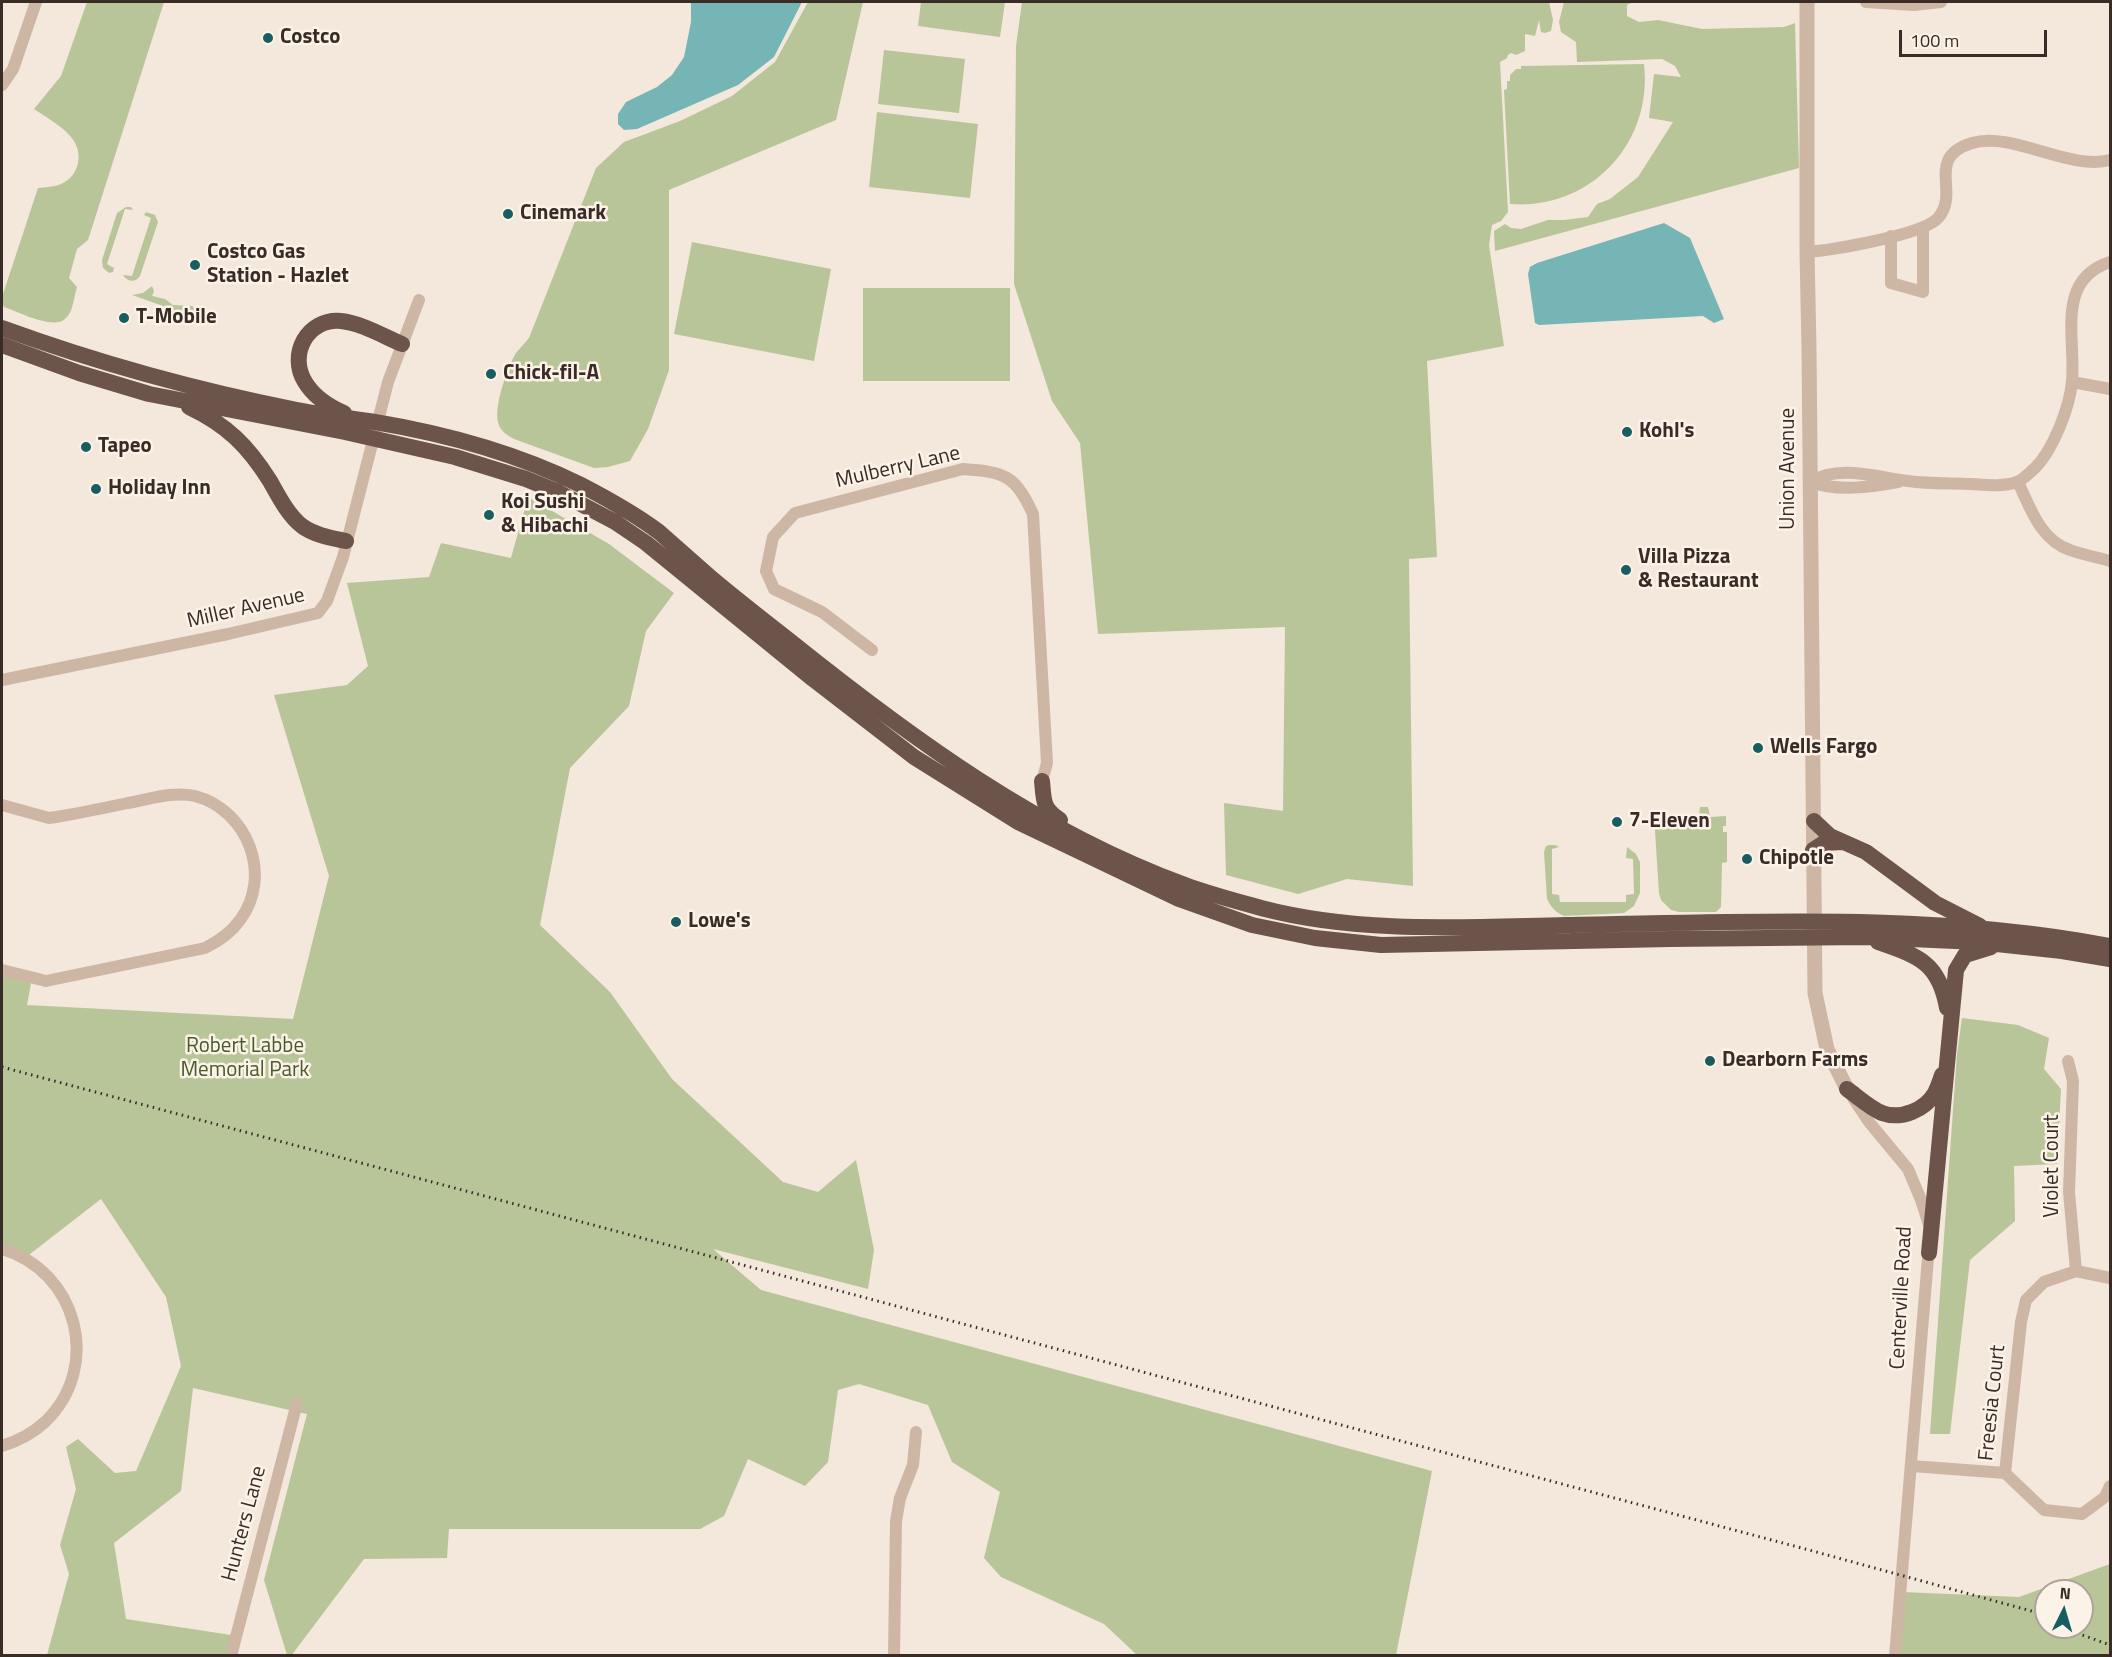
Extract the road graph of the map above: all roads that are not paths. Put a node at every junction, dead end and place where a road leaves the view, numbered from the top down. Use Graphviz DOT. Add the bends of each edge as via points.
graph roads {
  1 [pos="36,2"];
  2 [pos="1807,2"];
  3 [pos="1866,2"];
  4 [pos="1941,2"];
  5 [pos="2,85"];
  6 [pos="2110,160"];
  7 [pos="1923,227"];
  8 [pos="1891,236"];
  9 [pos="1807,252"];
  10 [pos="2110,262"];
  11 [pos="419,300"];
  12 [pos="2,328"];
  13 [pos="402,344"];
  14 [pos="2,345"];
  15 [pos="2072,381"];
  16 [pos="2110,389"];
  17 [pos="172,399"];
  18 [pos="358,420"];
  19 [pos="377,422"];
  20 [pos="373,439"];
  21 [pos="1810,482"];
  22 [pos="2018,482"];
  23 [pos="346,542"];
  24 [pos="2110,561"];
  25 [pos="872,650"];
  26 [pos="2,680"];
  27 [pos="978,781"];
  28 [pos="1042,782"];
  29 [pos="2,804"];
  30 [pos="1814,821"];
  31 [pos="1842,842"];
  32 [pos="1091,845"];
  33 [pos="1813,850"];
  34 [pos="1814,929"];
  35 [pos="1989,930"];
  36 [pos="1866,937"];
  37 [pos="2003,944"];
  38 [pos="2110,946"];
  39 [pos="2110,959"];
  40 [pos="2,970"];
  41 [pos="1950,1027"];
  42 [pos="1948,1057"];
  43 [pos="2068,1061"];
  44 [pos="1847,1089"];
  45 [pos="2,1249"];
  46 [pos="1929,1252"];
  47 [pos="2076,1271"];
  48 [pos="2110,1278"];
  49 [pos="297,1403"];
  50 [pos="916,1432"];
  51 [pos="2,1446"];
  52 [pos="1912,1466"];
  53 [pos="2005,1473"];
  54 [pos="2110,1486"];
  55 [pos="231,1656"];
  56 [pos="894,1656"];
  57 [pos="1895,1656"];
  1 -- 5 [label="street" via="13,69"];
  2 -- 9 [label="street, Union Avenue"];
  3 -- 4 [label="street"];
  6 -- 7 [label="street" via="2091,162 1990,140 1958,148 1945,169 1943,210"];
  7 -- 8 [label="street"];
  7 -- 8 [label="street" via="1923,292 1891,283"];
  8 -- 9 [label="street"];
  9 -- 21 [label="street, Union Avenue"];
  10 -- 15 [label="street" via="2088,275 2075,294 2071,313"];
  11 -- 13 [label="street, Miller Avenue"];
  12 -- 18 [label="highway" via="193,388"];
  13 -- 18 [label="highway" via="341,321 314,328 302,342 298,361 304,381 324,403"];
  13 -- 19 [label="street, Miller Avenue"];
  14 -- 17 [label="highway" via="79,373"];
  15 -- 16 [label="street"];
  15 -- 22 [label="street" via="2066,411 2050,447"];
  17 -- 20 [label="highway"];
  17 -- 23 [label="highway" via="239,440 303,527"];
  18 -- 19 [label="highway"];
  19 -- 20 [label="street, Miller Avenue"];
  19 -- 27 [label="highway" via="460,439 524,459 622,507 662,535 793,644"];
  20 -- 23 [label="street, Miller Avenue"];
  20 -- 34 [label="highway" via="455,457 518,477 589,507 646,543 914,757 1018,822 1213,912 1304,936 1381,945"];
  21 -- 22 [label="street" via="1832,473 1990,485"];
  21 -- 30 [label="street, Union Avenue"];
  22 -- 24 [label="street" via="2047,536 2069,550"];
  23 -- 26 [label="street, Miller Avenue" via="327,601 318,613"];
  25 -- 28 [label="street, Mulberry Lane" via="822,612 774,589 766,571 773,537 795,513 963,469 988,471 1017,484 1033,514 1047,763"];
  27 -- 28 [label="highway" via="1025,794"];
  27 -- 32 [label="highway"];
  28 -- 32 [label="highway" via="1044,805 1050,813"];
  29 -- 40 [label="street" via="56,818 169,795 196,797 222,809 239,825 250,845 255,868 249,906 236,925 219,941 196,951 46,981"];
  30 -- 31 [label="highway"];
  30 -- 33 [label="street, Union Avenue"];
  31 -- 33 [label="highway" via="1824,843"];
  31 -- 35 [label="highway" via="1866,852 1935,903"];
  32 -- 34 [label="highway" via="1186,886 1266,909 1344,923 1420,927"];
  33 -- 34 [label="street, Union Avenue"];
  34 -- 35 [label="highway" via="1899,923"];
  34 -- 36 [label="highway"];
  34 -- 44 [label="street, Centerville Road" via="1815,993 1821,1027"];
  35 -- 38 [label="highway"];
  36 -- 37 [label="highway"];
  36 -- 41 [label="highway" via="1914,955 1930,968 1944,994"];
  37 -- 39 [label="highway"];
  37 -- 41 [label="highway" via="1973,951 1961,959 1956,970"];
  41 -- 42 [label="highway"];
  42 -- 44 [label="highway" via="1935,1093 1915,1111 1902,1115 1880,1112"];
  42 -- 46 [label="highway"];
  43 -- 47 [label="street, Violet Court" via="2073,1081 2069,1192"];
  44 -- 46 [label="street, Centerville Road" via="1908,1168 1929,1225"];
  45 -- 51 [label="street" via="27,1259 54,1282 70,1311 77,1350 73,1376 55,1411 27,1436"];
  46 -- 52 [label="street, Centerville Road"];
  47 -- 48 [label="street"];
  47 -- 53 [label="street, Freesia Court" via="2044,1282 2026,1300"];
  49 -- 55 [label="street, Hunters Lane"];
  50 -- 56 [label="street" via="913,1465 896,1521"];
  52 -- 53 [label="street"];
  52 -- 57 [label="street, Centerville Road"];
  53 -- 54 [label="street, Freesia Court" via="2044,1510 2082,1514 2105,1497"];
}
